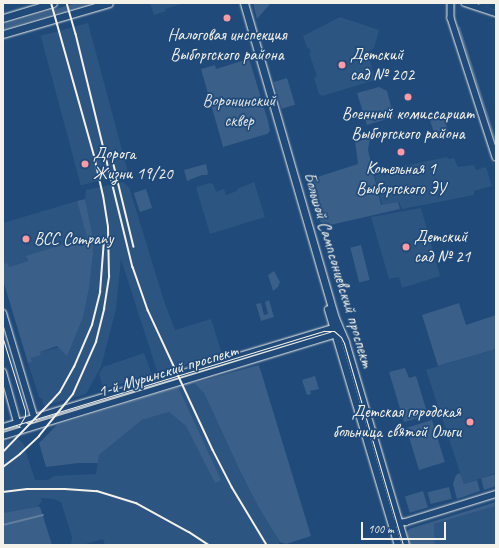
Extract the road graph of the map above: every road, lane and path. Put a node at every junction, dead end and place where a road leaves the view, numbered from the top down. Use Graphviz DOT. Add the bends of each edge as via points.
graph roads {
  1 [pos="53,3"];
  2 [pos="109,3"];
  3 [pos="240,3"];
  4 [pos="244,3"];
  5 [pos="451,3"];
  6 [pos="465,3"];
  7 [pos="482,3"];
  8 [pos="496,7"];
  9 [pos="496,13"];
  10 [pos="3,18"];
  11 [pos="3,34"];
  12 [pos="496,157"];
  13 [pos="3,313"];
  14 [pos="337,331"];
  15 [pos="3,372"];
  16 [pos="34,417"];
  17 [pos="18,422"];
  18 [pos="3,427"];
  19 [pos="29,428"];
  20 [pos="3,436"];
  21 [pos="496,494"];
  22 [pos="394,523"];
  23 [pos="398,545"];
  24 [pos="405,545"];
  1 -- 10 [label="main road"];
  2 -- 11 [label="main road"];
  3 -- 14 [label="main road, Большой Сампсониевский проспект"];
  4 -- 14 [label="main road, Большой Сампсониевский проспект"];
  5 -- 12 [label="street" via="451,18"];
  6 -- 9 [label="street"];
  7 -- 8 [label="main road"];
  13 -- 16 [label="main road"];
  14 -- 16 [label="main road, 1-й Муринский проспект"];
  14 -- 19 [label="main road, 1-й Муринский проспект"];
  14 -- 22 [label="main road, Большой Сампсониевский проспект"];
  15 -- 17 [label="main road"];
  16 -- 17 [label="main road, 1-й Муринский проспект"];
  16 -- 19 [label="main road"];
  17 -- 18 [label="main road, 1-й Муринский проспект"];
  17 -- 19 [label="main road"];
  19 -- 20 [label="main road, 1-й Муринский проспект"];
  21 -- 22 [label="street"];
  22 -- 23 [label="main road, Большой Сампсониевский проспект"];
  22 -- 24 [label="main road, Большой Сампсониевский проспект"];
}
